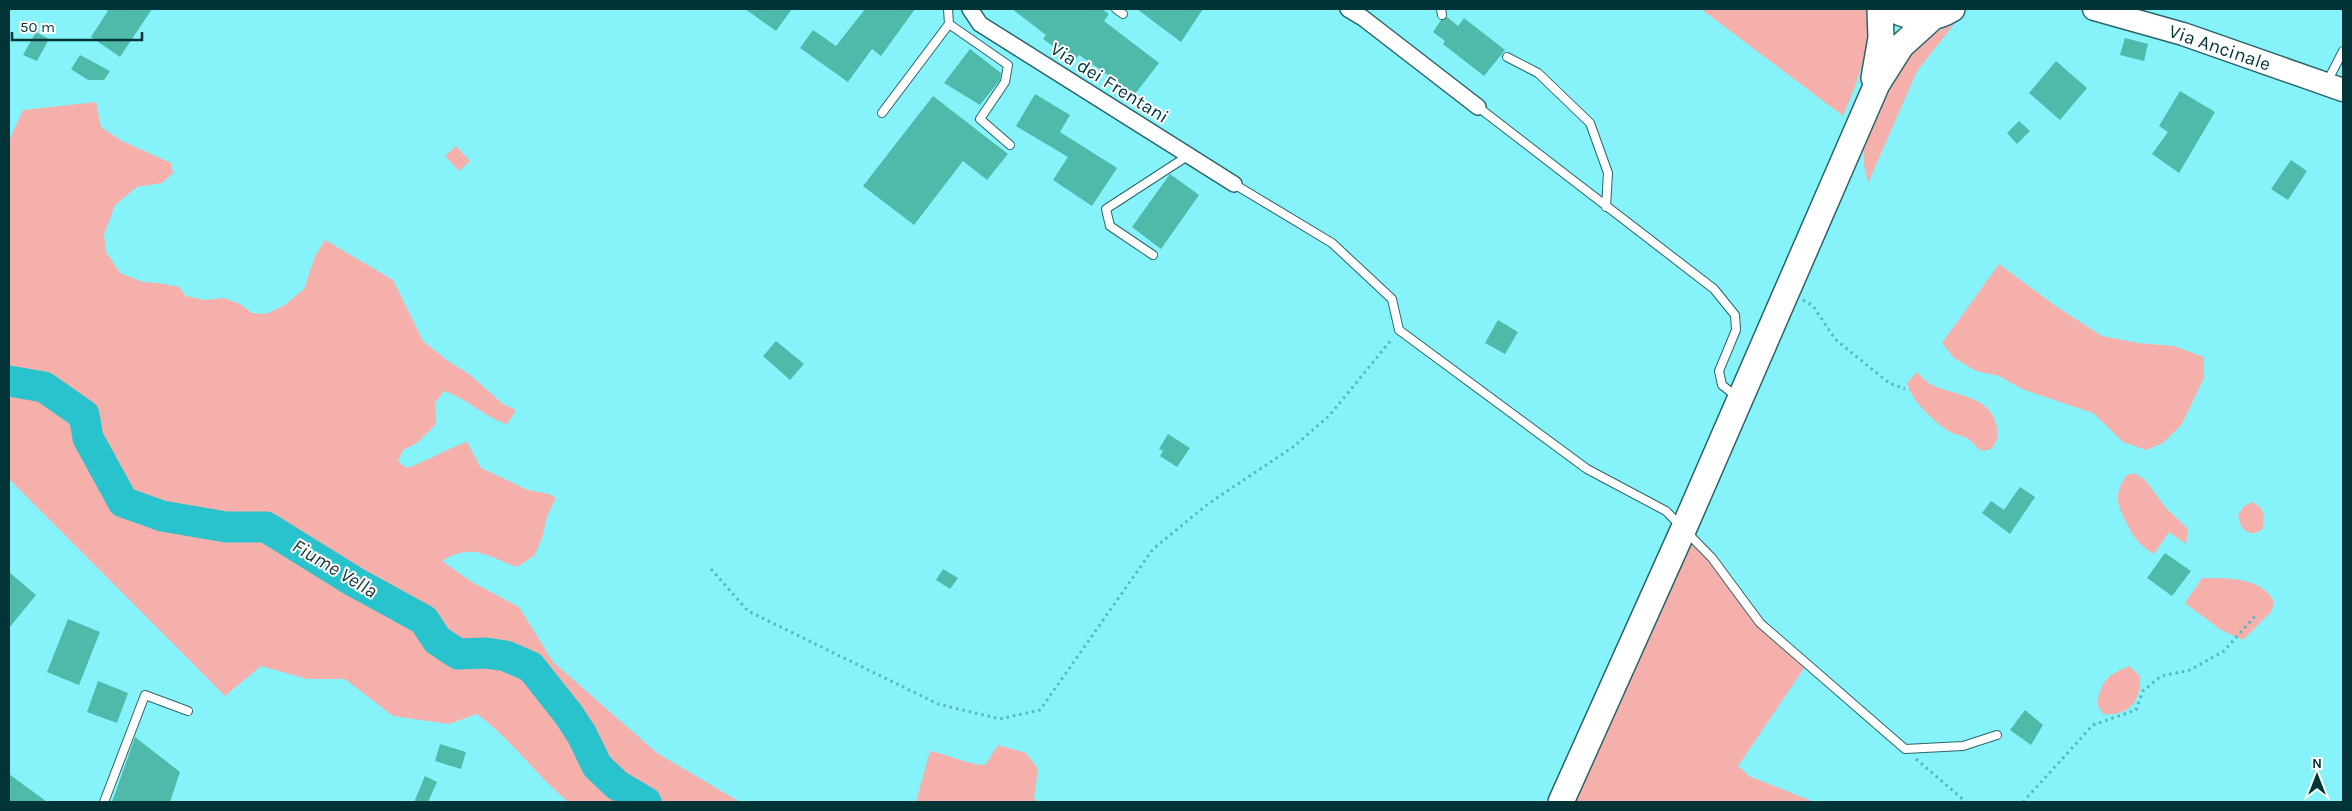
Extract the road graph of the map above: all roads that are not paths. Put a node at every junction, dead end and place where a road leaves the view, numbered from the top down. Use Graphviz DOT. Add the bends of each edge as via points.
graph roads {
  1 [pos="948,9"];
  2 [pos="970,9"];
  3 [pos="1116,9"];
  4 [pos="1348,9"];
  5 [pos="1880,9"];
  6 [pos="1892,9"];
  7 [pos="2094,9"];
  8 [pos="1942,13"];
  9 [pos="1123,14"];
  10 [pos="949,24"];
  11 [pos="2343,51"];
  12 [pos="1507,57"];
  13 [pos="2335,87"];
  14 [pos="1867,105"];
  15 [pos="1478,107"];
  16 [pos="882,113"];
  17 [pos="1010,145"];
  18 [pos="1189,155"];
  19 [pos="1234,184"];
  20 [pos="1606,206"];
  21 [pos="1153,255"];
  22 [pos="1740,399"];
  23 [pos="1684,528"];
  24 [pos="188,711"];
  25 [pos="1996,735"];
  26 [pos="104,802"];
  27 [pos="1561,802"];
  1 -- 10 [label="lane"];
  2 -- 18 [label="street, Via dei Frentani" via="980,24"];
  3 -- 9 [label="lane"];
  4 -- 15 [label="street"];
  5 -- 14 [label="main road" via="1879,57"];
  6 -- 8 [label="main road" via="1905,15"];
  7 -- 13 [label="main road, Via Ancinale" via="2183,34"];
  8 -- 14 [label="main road" via="1901,46"];
  10 -- 16 [label="lane"];
  10 -- 17 [label="lane" via="1008,65 1005,82 980,119"];
  11 -- 13 [label="lane"];
  12 -- 20 [label="lane" via="1538,73 1590,123 1608,173"];
  14 -- 22 [label="main road"];
  15 -- 20 [label="lane"];
  18 -- 19 [label="street, Via dei Frentani"];
  18 -- 21 [label="lane" via="1106,209 1110,226"];
  19 -- 23 [label="lane" via="1332,243 1392,299 1399,330 1587,469 1666,511"];
  20 -- 22 [label="lane" via="1714,289 1735,315 1736,330 1719,371 1722,386"];
  22 -- 23 [label="main road"];
  23 -- 25 [label="lane" via="1712,558 1760,624 1905,748 1963,746"];
  23 -- 27 [label="main road"];
  24 -- 26 [label="lane" via="145,695"];
}
